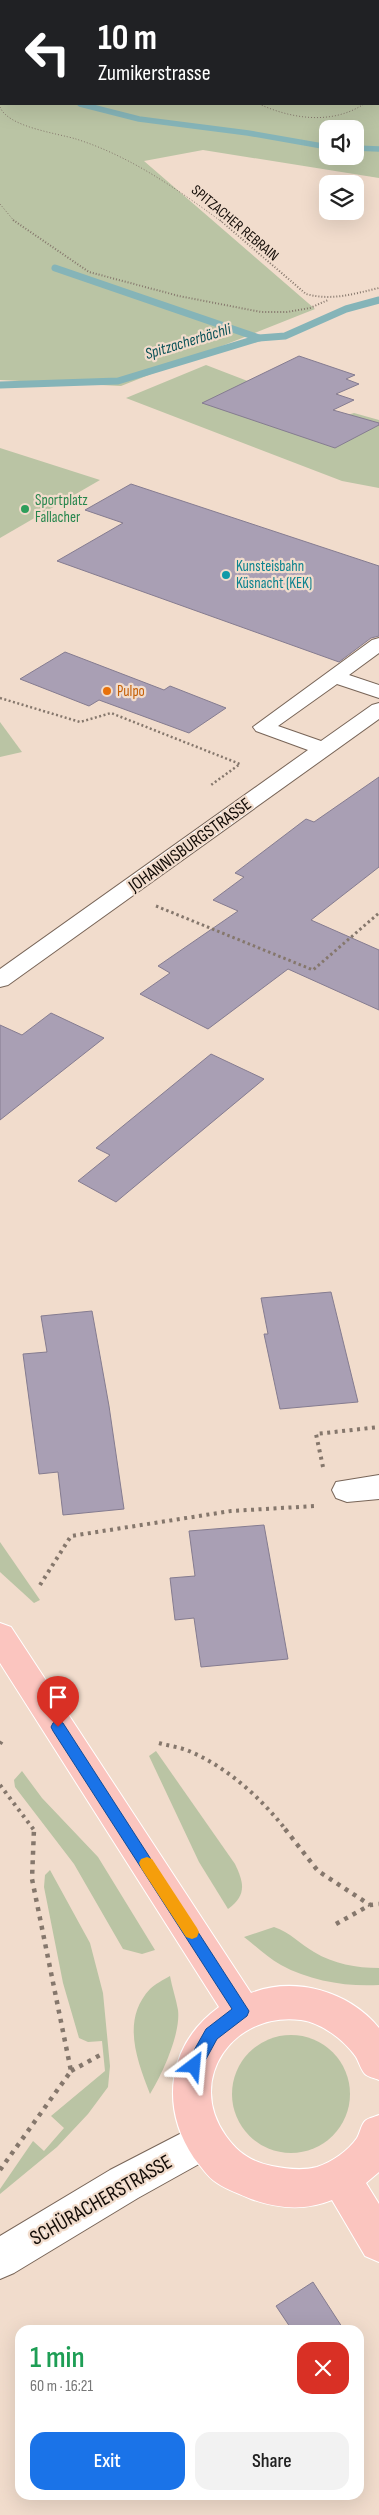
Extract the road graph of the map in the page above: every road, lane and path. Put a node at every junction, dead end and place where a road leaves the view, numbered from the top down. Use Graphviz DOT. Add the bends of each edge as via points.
graph roads {
  1 [pos="0,105"];
  2 [pos="262,105"];
  3 [pos="363,105"];
  4 [pos="0,204"];
  5 [pos="379,288"];
  6 [pos="329,299"];
  7 [pos="379,644"];
  8 [pos="334,676"];
  9 [pos="376,687"];
  10 [pos="0,698"];
  11 [pos="379,709"];
  12 [pos="324,749"];
  13 [pos="211,785"];
  14 [pos="123,893"];
  15 [pos="379,913"];
  16 [pos="0,980"];
  17 [pos="379,1427"];
  18 [pos="379,1487"];
  19 [pos="348,1490"];
  20 [pos="40,1586"];
  21 [pos="0,1636"];
  22 [pos="159,1743"];
  23 [pos="0,1785"];
  24 [pos="379,1904"];
  25 [pos="370,1905"];
  26 [pos="336,1924"];
  27 [pos="242,2011"];
  28 [pos="376,2049"];
  29 [pos="102,2054"];
  30 [pos="70,2071"];
  31 [pos="379,2134"];
  32 [pos="203,2141"];
  33 [pos="0,2170"];
  34 [pos="340,2177"];
  35 [pos="379,2242"];
  36 [pos="0,2259"];
  1 -- 6 [label="path, SPITZACHER REBRAIN" via="2,112 23,125 108,151 175,187 228,226 300,291"];
  2 -- 3 [label="path" via="280,112 320,117 348,114"];
  4 -- 6 [label="path" via="27,233 56,248 84,269 198,303 276,312 308,309"];
  5 -- 6 [label="path, SPITZACHER REBRAIN"];
  7 -- 8 [label="street"];
  8 -- 9 [label="street"];
  8 -- 12 [label="street" via="262,727"];
  10 -- 13 [label="path" via="80,722 111,712 240,764"];
  11 -- 12 [label="street, JOHANNISBURGSTRASSE"];
  12 -- 14 [label="street, JOHANNISBURGSTRASSE"];
  14 -- 15 [label="path" via="313,970"];
  14 -- 16 [label="street, JOHANNISBURGSTRASSE"];
  17 -- 19 [label="path" via="316,1434 324,1471"];
  18 -- 19 [label="street"];
  19 -- 20 [label="path" via="322,1505 231,1510 71,1536"];
  21 -- 27 [label="main road"];
  22 -- 25 [label="path" via="189,1751 229,1773 274,1814 318,1871"];
  23 -- 30 [label="path" via="34,1828 32,1879"];
  24 -- 25 [label="path"];
  25 -- 26 [label="path"];
  27 -- 28 [label="main road" via="276,2002 312,2004 346,2020"];
  27 -- 32 [label="main road" via="211,2034 194,2066 191,2104"];
  29 -- 30 [label="path"];
  30 -- 33 [label="path"];
  31 -- 34 [label="main road" via="370,2152"];
  32 -- 34 [label="main road" via="230,2169 264,2186 304,2189"];
  32 -- 36 [label="street, SCHÜRACHERSTRASSE" via="124,2184"];
  34 -- 35 [label="main road"];
}
